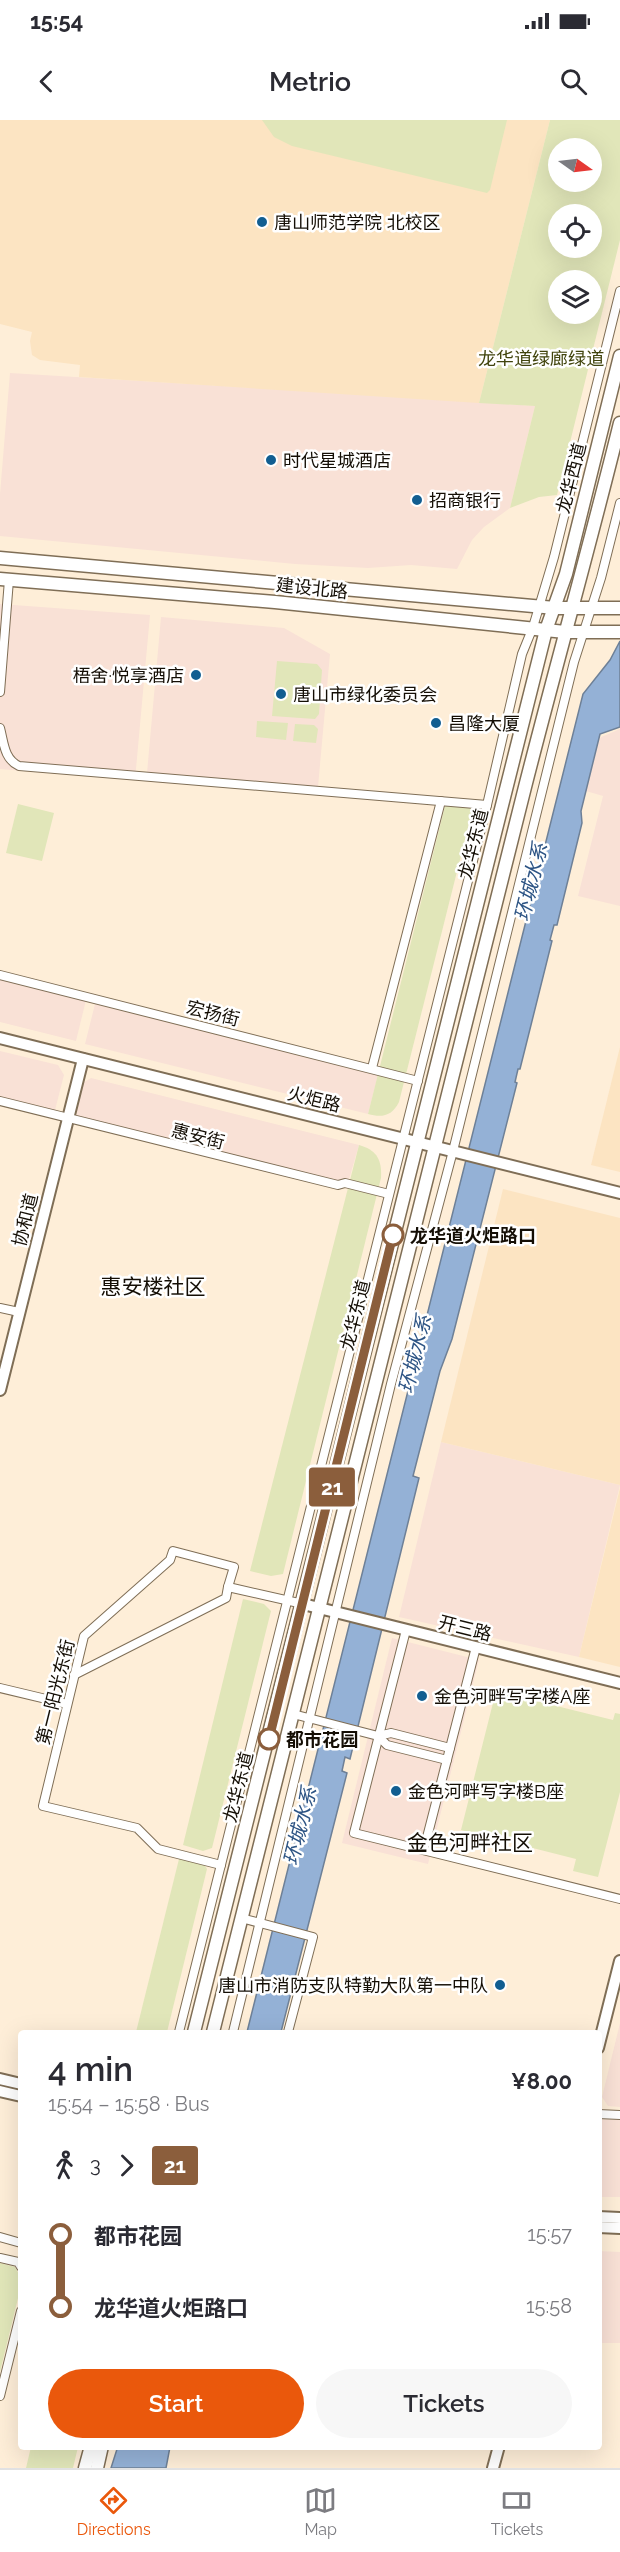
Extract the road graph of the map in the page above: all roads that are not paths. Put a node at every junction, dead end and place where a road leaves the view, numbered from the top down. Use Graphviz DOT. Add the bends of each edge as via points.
graph roads {
  1 [pos="620,291"];
  2 [pos="620,356"];
  3 [pos="620,423"];
  4 [pos="620,503"];
  5 [pos="0,558"];
  6 [pos="5,580"];
  7 [pos="540,606"];
  8 [pos="555,608"];
  9 [pos="574,608"];
  10 [pos="619,608"];
  11 [pos="591,609"];
  12 [pos="533,627"];
  13 [pos="546,630"];
  14 [pos="565,632"];
  15 [pos="584,632"];
  16 [pos="616,632"];
  17 [pos="0,692"];
  18 [pos="0,728"];
  19 [pos="441,801"];
  20 [pos="487,805"];
  21 [pos="0,975"];
  22 [pos="0,1038"];
  23 [pos="83,1059"];
  24 [pos="372,1068"];
  25 [pos="418,1081"];
  26 [pos="0,1101"];
  27 [pos="68,1118"];
  28 [pos="403,1138"];
  29 [pos="416,1142"];
  30 [pos="435,1146"];
  31 [pos="453,1151"];
  32 [pos="620,1193"];
  33 [pos="389,1194"];
  34 [pos="0,1308"];
  35 [pos="19,1312"];
  36 [pos="0,1390"];
  37 [pos="228,1587"];
  38 [pos="288,1601"];
  39 [pos="303,1604"];
  40 [pos="319,1608"];
  41 [pos="337,1612"];
  42 [pos="406,1630"];
  43 [pos="476,1647"];
  44 [pos="74,1675"];
  45 [pos="620,1683"];
  46 [pos="0,1688"];
  47 [pos="67,1704"];
  48 [pos="293,1714"];
  49 [pos="310,1719"];
  50 [pos="378,1736"];
  51 [pos="450,1748"];
  52 [pos="447,1760"];
  53 [pos="424,1849"];
  54 [pos="221,1864"];
  55 [pos="620,1899"];
  56 [pos="241,1918"];
  57 [pos="260,1923"];
  58 [pos="620,1961"];
  59 [pos="180,2030"];
  60 [pos="195,2030"];
  61 [pos="213,2030"];
  62 [pos="233,2030"];
  63 [pos="289,2030"];
  64 [pos="602,2032"];
  65 [pos="0,2079"];
  66 [pos="18,2083"];
  67 [pos="0,2091"];
  68 [pos="18,2095"];
  69 [pos="602,2114"];
  70 [pos="620,2115"];
  71 [pos="602,2217"];
  72 [pos="620,2218"];
  73 [pos="602,2227"];
  74 [pos="620,2228"];
  75 [pos="0,2237"];
  76 [pos="18,2242"];
  77 [pos="0,2258"];
  78 [pos="18,2262"];
  79 [pos="18,2323"];
  80 [pos="0,2396"];
  81 [pos="90,2450"];
  82 [pos="101,2450"];
  83 [pos="498,2450"];
  84 [pos="85,2468"];
  85 [pos="97,2468"];
  86 [pos="494,2468"];
  1 -- 7 [label="street"];
  2 -- 8 [label="main road, 龙华西道"];
  3 -- 9 [label="main road, 龙华西道"];
  4 -- 11 [label="street"];
  5 -- 7 [label="main road, 建设北路"];
  6 -- 12 [label="main road, 建设北路"];
  6 -- 17 [label="street"];
  7 -- 8 [label="main road, 建设北路"];
  7 -- 12 [label="street"];
  8 -- 9 [label="main road, 建设北路"];
  8 -- 13 [label="main road, 龙华东道"];
  9 -- 11 [label="main road, 建设北路"];
  9 -- 14 [label="main road, 龙华东道"];
  10 -- 11 [label="main road, 建设北路"];
  11 -- 15 [label="street"];
  12 -- 13 [label="main road, 建设北路"];
  12 -- 20 [label="street" via="522,654"];
  13 -- 14 [label="main road, 建设北路"];
  13 -- 29 [label="main road, 龙华东道"];
  14 -- 15 [label="main road, 建设北路"];
  14 -- 30 [label="main road, 龙华东道"];
  15 -- 16 [label="main road, 建设北路"];
  15 -- 31 [label="street"];
  18 -- 19 [label="street" via="6,754 10,762 19,766"];
  19 -- 20 [label="street"];
  19 -- 24 [label="street"];
  20 -- 25 [label="street"];
  21 -- 24 [label="street, 宏扬街"];
  22 -- 23 [label="street, 火炬路"];
  23 -- 27 [label="street, 协和道"];
  23 -- 28 [label="street, 火炬路"];
  24 -- 25 [label="street, 宏扬街"];
  25 -- 28 [label="street"];
  26 -- 27 [label="street, 惠安街"];
  27 -- 33 [label="street, 惠安街"];
  27 -- 35 [label="street, 协和道"];
  28 -- 29 [label="street, 火炬路"];
  28 -- 33 [label="street"];
  29 -- 30 [label="street, 火炬路"];
  29 -- 39 [label="main road, 龙华东道"];
  30 -- 31 [label="street, 火炬路"];
  30 -- 40 [label="main road, 龙华东道"];
  31 -- 32 [label="street, 火炬路"];
  31 -- 41 [label="street"];
  33 -- 38 [label="street"];
  34 -- 35 [label="street"];
  35 -- 36 [label="street, 协和道"];
  37 -- 38 [label="street"];
  37 -- 44 [label="street" via="226,1598"];
  37 -- 44 [label="street, 第一阳光东街" via="234,1567 173,1551 170,1560 84,1636"];
  38 -- 39 [label="street"];
  38 -- 54 [label="street"];
  39 -- 40 [label="street, 开三路"];
  39 -- 60 [label="main road, 龙华东道"];
  40 -- 41 [label="street, 开三路"];
  40 -- 48 [label="main road, 龙华东道"];
  41 -- 42 [label="street, 开三路"];
  41 -- 49 [label="street"];
  42 -- 43 [label="street, 开三路"];
  42 -- 50 [label="street"];
  43 -- 45 [label="street, 开三路"];
  43 -- 51 [label="street"];
  44 -- 47 [label="street, 第一阳光东街"];
  46 -- 47 [label="street"];
  47 -- 54 [label="street, 第一阳光东街" via="43,1806 137,1828 158,1849"];
  48 -- 49 [label="street"];
  48 -- 56 [label="main road, 龙华东道"];
  49 -- 50 [label="street"];
  49 -- 57 [label="street"];
  50 -- 51 [label="street" via="391,1733"];
  50 -- 52 [label="street" via="387,1745"];
  50 -- 53 [label="street" via="354,1833"];
  51 -- 52 [label="street"];
  52 -- 53 [label="street"];
  53 -- 55 [label="street"];
  54 -- 59 [label="street"];
  56 -- 57 [label="street"];
  56 -- 61 [label="main road, 龙华东道"];
  57 -- 62 [label="street"];
  57 -- 63 [label="street" via="313,1937"];
  58 -- 64 [label="street"];
  65 -- 66 [label="street"];
  67 -- 68 [label="street"];
  69 -- 70 [label="street"];
  71 -- 72 [label="street"];
  73 -- 74 [label="street"];
  75 -- 76 [label="street"];
  77 -- 78 [label="street"];
  79 -- 80 [label="street"];
  81 -- 84 [label="main road"];
  82 -- 85 [label="main road"];
  83 -- 86 [label="street"];
}
